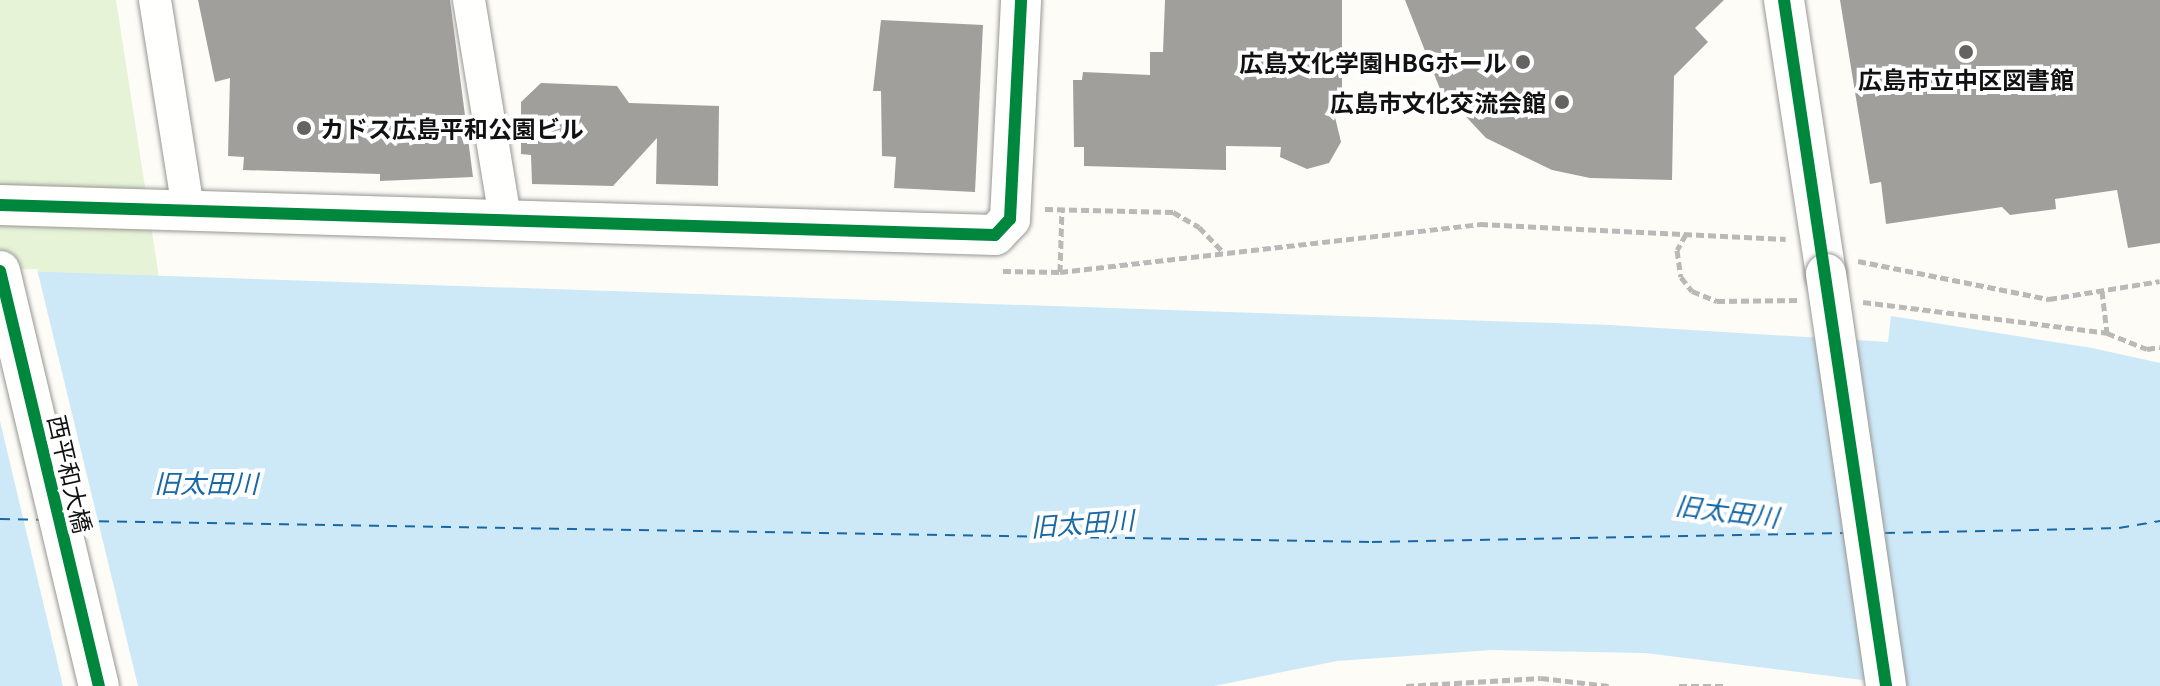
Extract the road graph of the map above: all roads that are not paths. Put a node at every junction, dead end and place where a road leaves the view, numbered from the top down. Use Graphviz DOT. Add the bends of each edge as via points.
graph roads {
  1 [pos="155,0"];
  2 [pos="469,0"];
  3 [pos="1021,0"];
  4 [pos="1784,0"];
  5 [pos="0,205"];
  6 [pos="188,208"];
  7 [pos="505,218"];
  8 [pos="0,271"];
  9 [pos="99,686"];
  10 [pos="1886,686"];
  1 -- 6 [label="street"];
  2 -- 7 [label="street"];
  3 -- 7 [label="street" via="1010,219 995,235"];
  4 -- 10 [label="street, bridge" via="1836,284"];
  5 -- 6 [label="street"];
  6 -- 7 [label="street"];
  8 -- 9 [label="street, 西平和大橋"];
}
